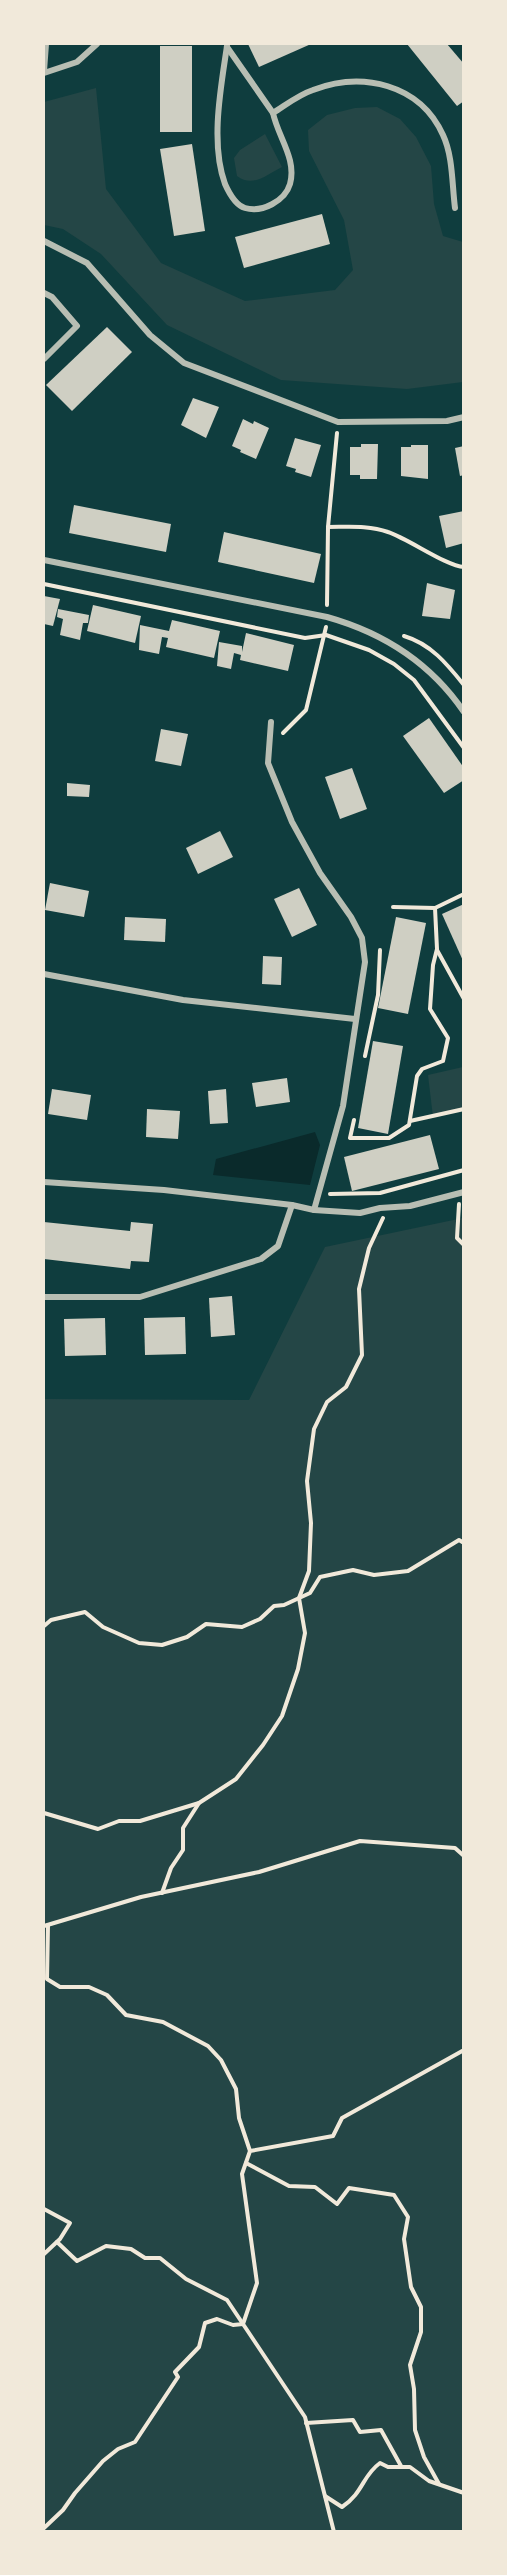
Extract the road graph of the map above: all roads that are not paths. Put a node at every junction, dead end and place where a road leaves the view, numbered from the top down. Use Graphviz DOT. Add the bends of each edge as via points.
graph roads {
  1 [pos="46,44"];
  2 [pos="97,44"];
  3 [pos="227,45"];
  4 [pos="44,72"];
  5 [pos="273,113"];
  6 [pos="455,208"];
  7 [pos="44,240"];
  8 [pos="44,293"];
  9 [pos="44,359"];
  10 [pos="464,417"];
  11 [pos="44,560"];
  12 [pos="464,712"];
  13 [pos="271,722"];
  14 [pos="44,974"];
  15 [pos="355,1019"];
  16 [pos="44,1182"];
  17 [pos="462,1193"];
  18 [pos="292,1205"];
  19 [pos="314,1210"];
  20 [pos="44,1297"];
  1 -- 4 [label="street"];
  2 -- 4 [label="street" via="77,62"];
  3 -- 5 [label="street"];
  3 -- 5 [label="street" via="218,136 224,182 243,208 258,209 272,204 290,184 290,160"];
  5 -- 6 [label="street" via="299,96 327,86 363,81 396,87 423,108 444,135"];
  7 -- 10 [label="street" via="87,263 150,335 184,363 338,422 447,421"];
  8 -- 9 [label="street" via="77,326"];
  11 -- 12 [label="street" via="327,616 373,632 415,658"];
  13 -- 15 [label="street" via="268,763 292,822 362,938 365,962"];
  14 -- 15 [label="street" via="183,1000"];
  15 -- 19 [label="street" via="343,1106"];
  16 -- 18 [label="street" via="152,1189"];
  17 -- 19 [label="street" via="360,1213"];
  18 -- 19 [label="street"];
  18 -- 20 [label="street" via="278,1246 261,1259 140,1298"];
}
